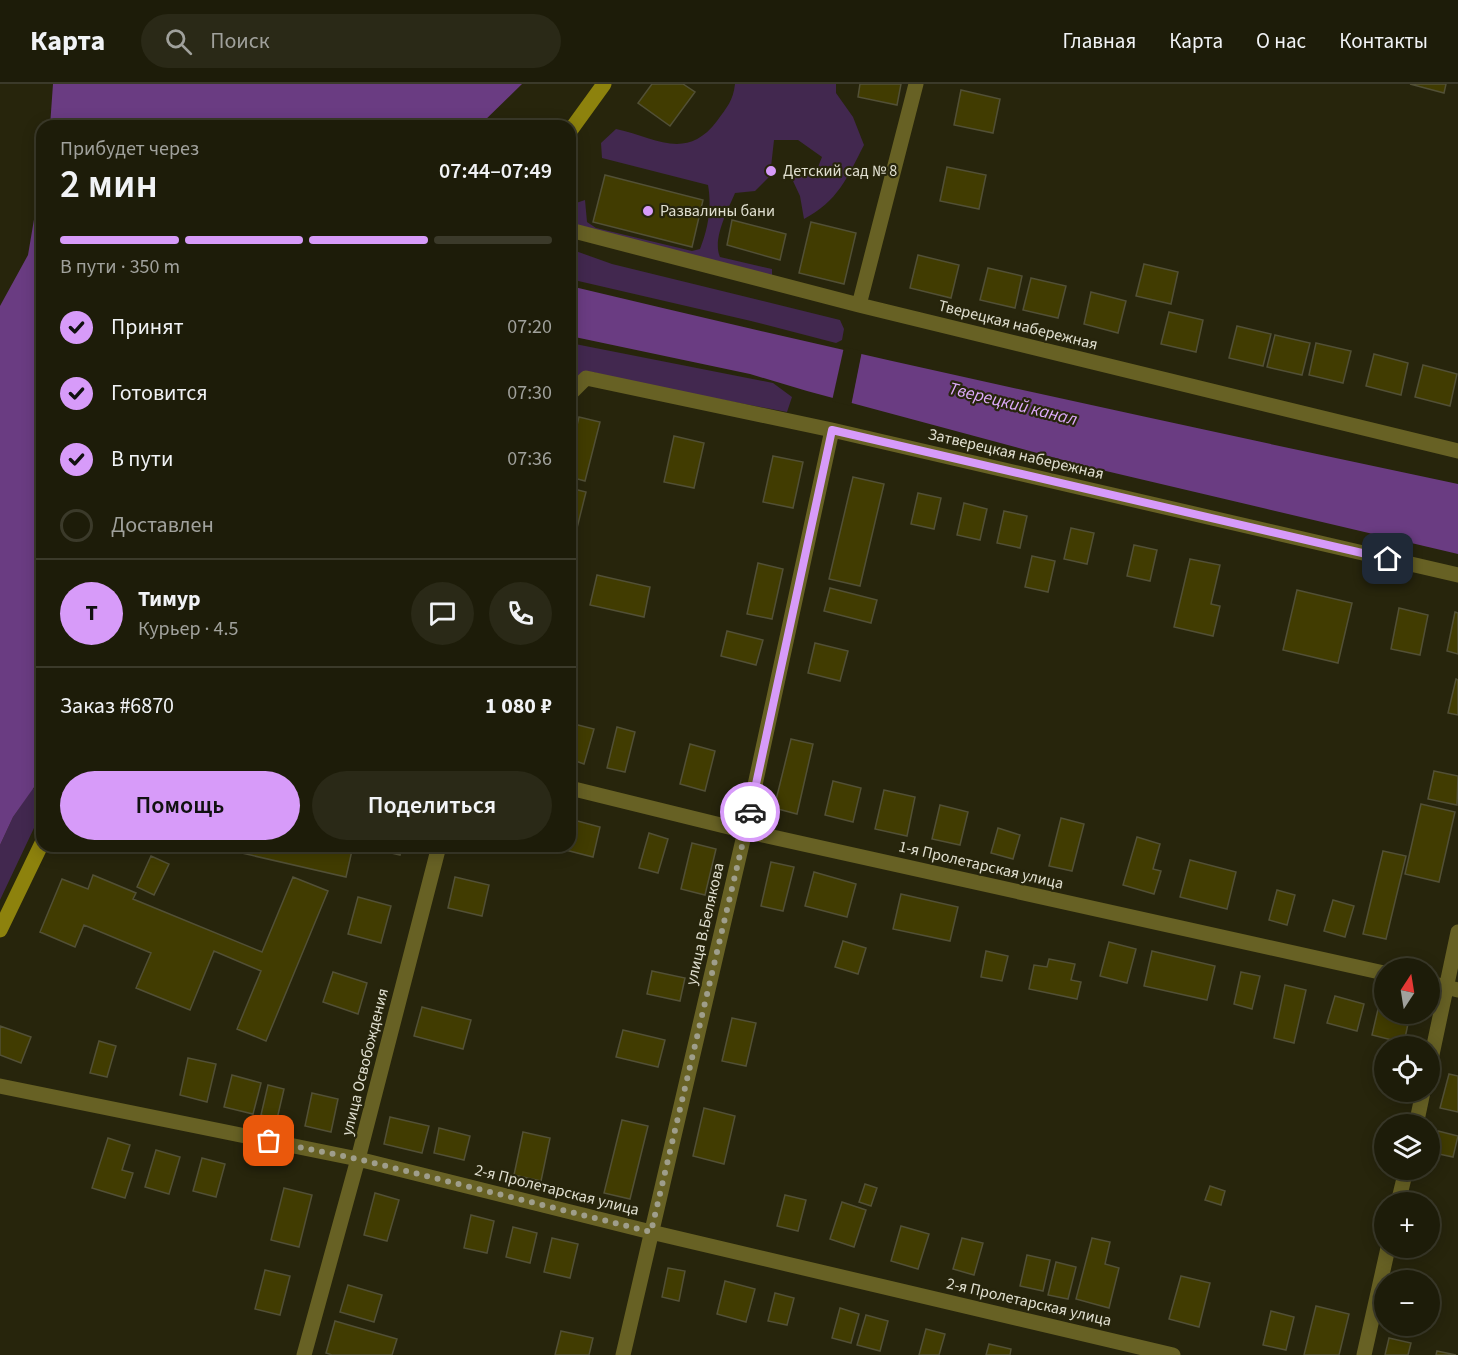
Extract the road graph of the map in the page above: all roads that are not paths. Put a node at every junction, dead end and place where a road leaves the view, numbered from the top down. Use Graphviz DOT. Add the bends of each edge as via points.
graph roads {
  1 [pos="604,84"];
  2 [pos="916,84"];
  3 [pos="576,123"];
  4 [pos="576,233"];
  5 [pos="859,305"];
  6 [pos="576,388"];
  7 [pos="832,430"];
  8 [pos="1458,451"];
  9 [pos="1458,575"];
  10 [pos="576,789"];
  11 [pos="746,831"];
  12 [pos="38,852"];
  13 [pos="437,852"];
  14 [pos="0,930"];
  15 [pos="1458,932"];
  16 [pos="1374,971"];
  17 [pos="1452,989"];
  18 [pos="1438,1036"];
  19 [pos="0,1086"];
  20 [pos="358,1159"];
  21 [pos="651,1232"];
  22 [pos="1386,1258"];
  23 [pos="304,1355"];
  24 [pos="623,1355"];
  25 [pos="1173,1355"];
  26 [pos="1364,1355"];
  1 -- 3 [label="main road"];
  2 -- 5 [label="street"];
  4 -- 5 [label="street, Тверецкая набережная"];
  5 -- 8 [label="street, Тверецкая набережная"];
  6 -- 7 [label="street, Затверецкая набережная" via="586,378"];
  7 -- 9 [label="street, Затверецкая набережная"];
  7 -- 11 [label="street, улица В.Белякова"];
  10 -- 11 [label="street, 1-я Пролетарская улица"];
  11 -- 16 [label="street, 1-я Пролетарская улица"];
  11 -- 21 [label="street, улица В.Белякова"];
  12 -- 14 [label="main road"];
  13 -- 20 [label="street, улица Освобождения"];
  15 -- 17 [label="street"];
  17 -- 18 [label="street"];
  19 -- 20 [label="street, 2-я Пролетарская улица"];
  20 -- 21 [label="street, 2-я Пролетарская улица"];
  20 -- 23 [label="street, улица Освобождения"];
  21 -- 24 [label="street, улица В.Белякова"];
  21 -- 25 [label="street, 2-я Пролетарская улица"];
  22 -- 26 [label="street"];
}
